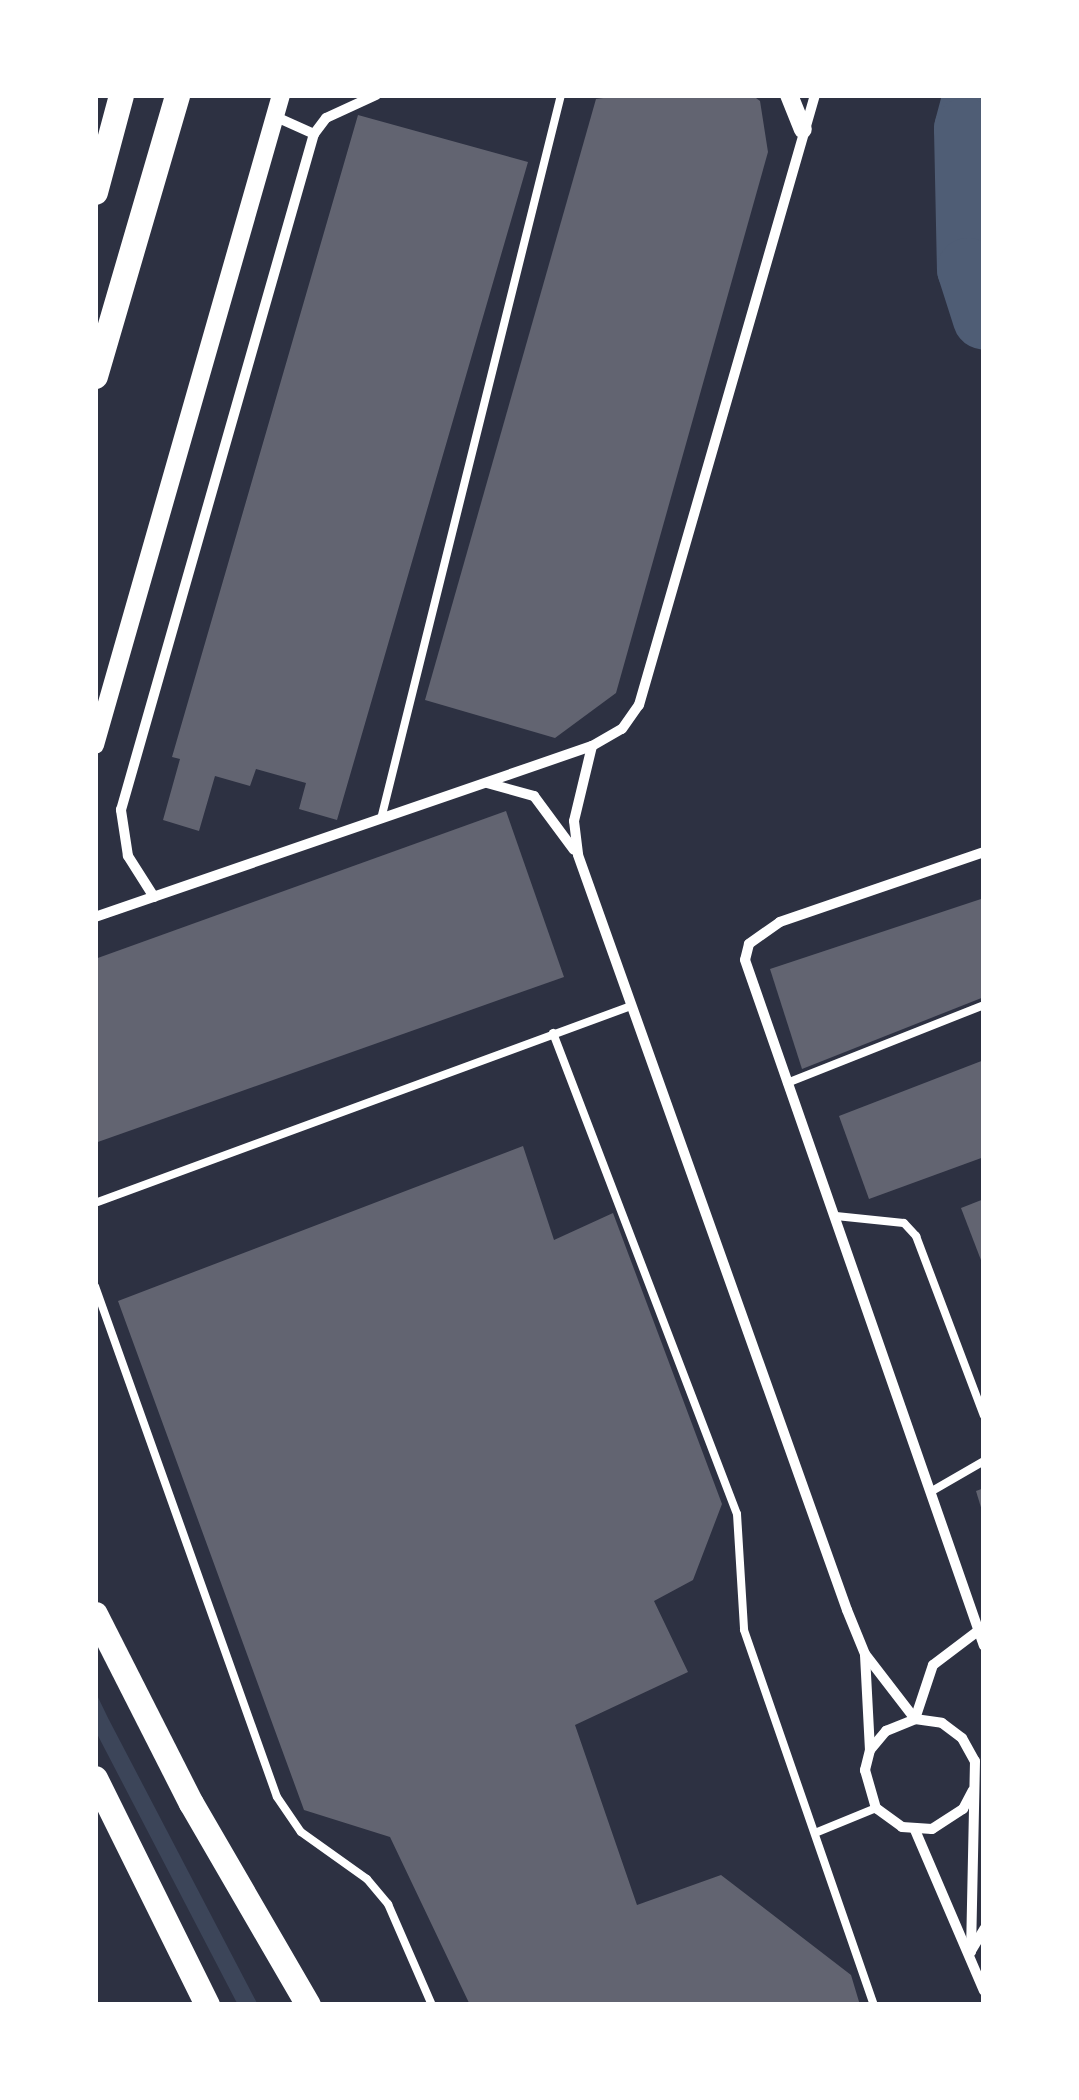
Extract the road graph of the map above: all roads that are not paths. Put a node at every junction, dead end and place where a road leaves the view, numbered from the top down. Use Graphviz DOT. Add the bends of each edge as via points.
graph roads {
  1 [pos="121,95"];
  2 [pos="177,95"];
  3 [pos="280,95"];
  4 [pos="376,95"];
  5 [pos="561,95"];
  6 [pos="790,95"];
  7 [pos="815,95"];
  8 [pos="272,115"];
  9 [pos="802,130"];
  10 [pos="314,134"];
  11 [pos="95,192"];
  12 [pos="95,376"];
  13 [pos="95,745"];
  14 [pos="592,746"];
  15 [pos="487,783"];
  16 [pos="380,819"];
  17 [pos="984,852"];
  18 [pos="578,855"];
  19 [pos="154,897"];
  20 [pos="95,917"];
  21 [pos="984,1005"];
  22 [pos="632,1006"];
  23 [pos="552,1034"];
  24 [pos="787,1084"];
  25 [pos="95,1202"];
  26 [pos="836,1216"];
  27 [pos="95,1286"];
  28 [pos="984,1416"];
  29 [pos="984,1462"];
  30 [pos="932,1491"];
  31 [pos="95,1614"];
  32 [pos="981,1628"];
  33 [pos="984,1646"];
  34 [pos="864,1654"];
  35 [pos="915,1719"];
  36 [pos="870,1750"];
  37 [pos="95,1778"];
  38 [pos="979,1791"];
  39 [pos="876,1808"];
  40 [pos="915,1830"];
  41 [pos="815,1832"];
  42 [pos="984,1929"];
  43 [pos="970,1952"];
  44 [pos="984,1991"];
  45 [pos="207,2005"];
  46 [pos="308,2005"];
  47 [pos="432,2005"];
  48 [pos="874,2005"];
  1 -- 11 [label="main road"];
  2 -- 12 [label="main road"];
  3 -- 8 [label="street"];
  4 -- 10 [label="street" via="326,118"];
  5 -- 16 [label="lane"];
  6 -- 9 [label="street"];
  7 -- 9 [label="street"];
  8 -- 10 [label="street"];
  8 -- 13 [label="street"];
  9 -- 14 [label="street" via="639,705 622,729"];
  10 -- 19 [label="street" via="120,810 128,856"];
  14 -- 15 [label="street"];
  14 -- 18 [label="street" via="574,822"];
  15 -- 16 [label="street"];
  15 -- 18 [label="street" via="534,796"];
  16 -- 19 [label="street"];
  17 -- 24 [label="street" via="780,922 749,944 746,975"];
  18 -- 22 [label="street"];
  19 -- 20 [label="street"];
  21 -- 24 [label="lane"];
  22 -- 23 [label="lane"];
  22 -- 34 [label="street"];
  23 -- 25 [label="lane"];
  23 -- 41 [label="lane" via="737,1514 744,1630"];
  24 -- 26 [label="street"];
  26 -- 28 [label="lane" via="904,1223 916,1236"];
  26 -- 30 [label="street"];
  27 -- 47 [label="lane" via="277,1797 301,1832 367,1880 388,1904"];
  29 -- 30 [label="lane"];
  30 -- 32 [label="street"];
  31 -- 46 [label="main road" via="191,1803"];
  32 -- 33 [label="street"];
  32 -- 35 [label="street" via="932,1665"];
  34 -- 35 [label="street"];
  34 -- 36 [label="street"];
  35 -- 36 [label="street" via="886,1731"];
  35 -- 38 [label="street" via="942,1723 962,1738"];
  36 -- 39 [label="street" via="867,1790"];
  37 -- 45 [label="main road"];
  38 -- 40 [label="street" via="949,1822"];
  38 -- 43 [label="street"];
  39 -- 40 [label="street"];
  39 -- 41 [label="lane"];
  40 -- 43 [label="street"];
  41 -- 48 [label="lane"];
  42 -- 43 [label="street"];
  43 -- 44 [label="street"];
}
